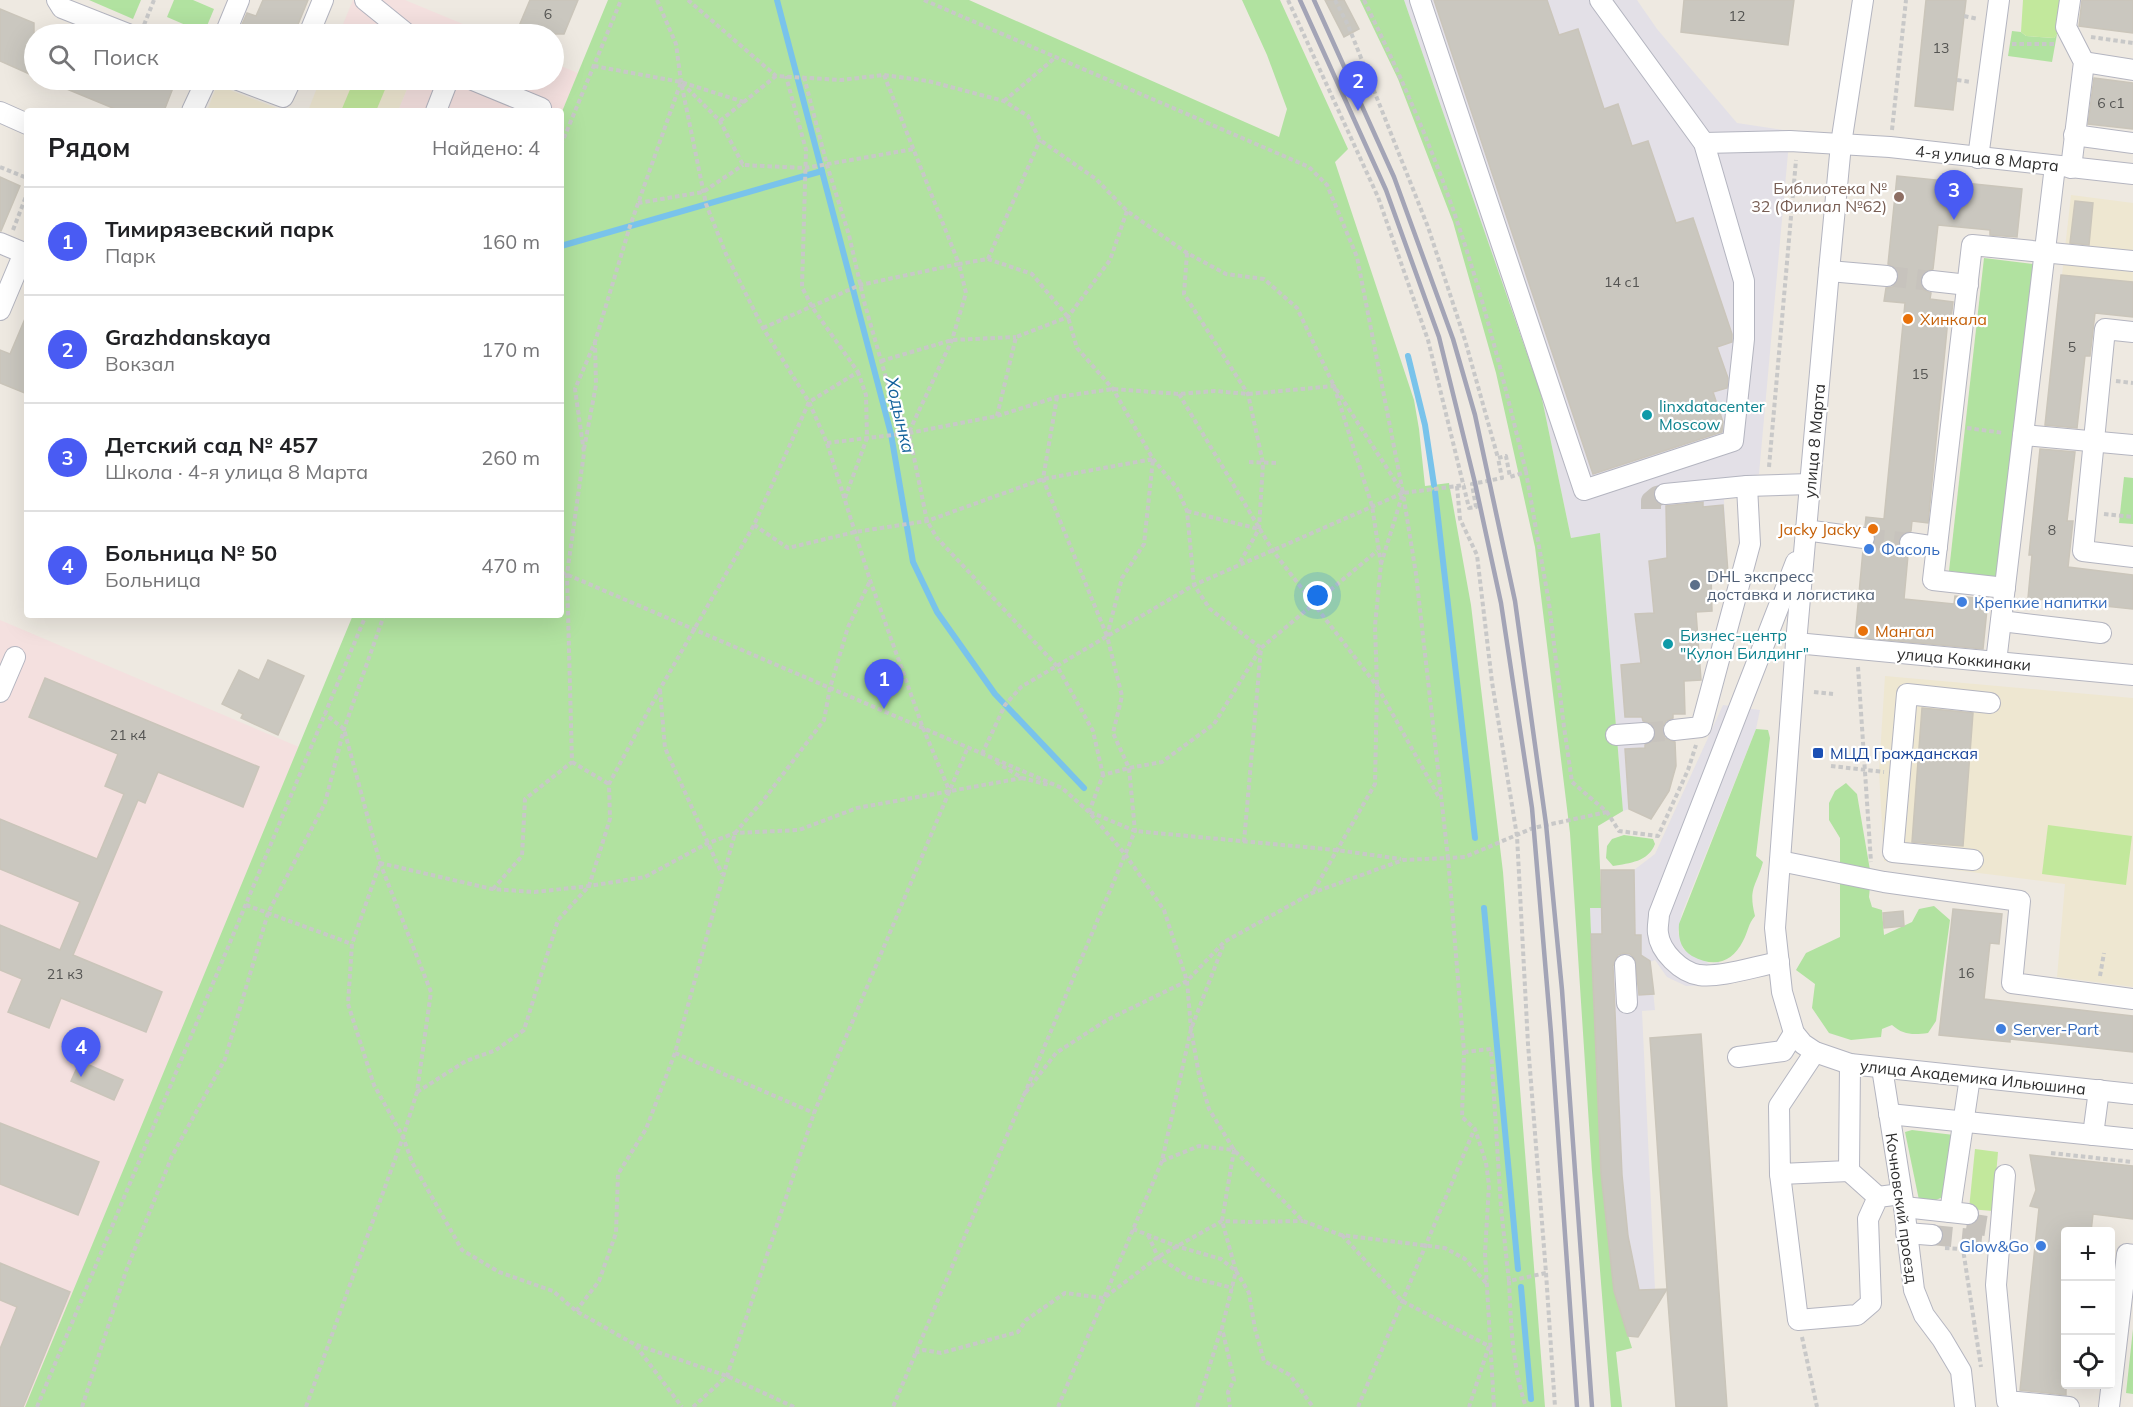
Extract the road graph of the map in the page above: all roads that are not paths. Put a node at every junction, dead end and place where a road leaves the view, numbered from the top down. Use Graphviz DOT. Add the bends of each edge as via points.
graph roads {
  1 [pos="57,0"];
  2 [pos="239,0"];
  3 [pos="323,0"];
  4 [pos="365,0"];
  5 [pos="1420,0"];
  6 [pos="1600,0"];
  7 [pos="1863,0"];
  8 [pos="1999,0"];
  9 [pos="2070,0"];
  10 [pos="103,24"];
  11 [pos="229,24"];
  12 [pos="313,24"];
  13 [pos="395,24"];
  14 [pos="2079,53"];
  15 [pos="2133,70"];
  16 [pos="202,90"];
  17 [pos="264,90"];
  18 [pos="286,90"];
  19 [pos="444,90"];
  20 [pos="497,90"];
  21 [pos="193,108"];
  22 [pos="437,108"];
  23 [pos="541,108"];
  24 [pos="0,112"];
  25 [pos="24,123"];
  26 [pos="2074,135"];
  27 [pos="1704,143"];
  28 [pos="2133,143"];
  29 [pos="1841,144"];
  30 [pos="1978,158"];
  31 [pos="2062,167"];
  32 [pos="2133,174"];
  33 [pos="3,245"];
  34 [pos="2044,253"];
  35 [pos="2133,261"];
  36 [pos="1829,271"];
  37 [pos="1887,276"];
  38 [pos="1932,281"];
  39 [pos="1968,285"];
  40 [pos="0,310"];
  41 [pos="2133,332"];
  42 [pos="2023,435"];
  43 [pos="2094,442"];
  44 [pos="2133,445"];
  45 [pos="1810,484"];
  46 [pos="1747,486"];
  47 [pos="1665,494"];
  48 [pos="1805,536"];
  49 [pos="1864,538"];
  50 [pos="1910,543"];
  51 [pos="1937,547"];
  52 [pos="2133,557"];
  53 [pos="2005,588"];
  54 [pos="2001,621"];
  55 [pos="2101,633"];
  56 [pos="1796,643"];
  57 [pos="15,657"];
  58 [pos="1996,662"];
  59 [pos="2133,675"];
  60 [pos="0,692"];
  61 [pos="1990,703"];
  62 [pos="1674,730"];
  63 [pos="1644,733"];
  64 [pos="1616,735"];
  65 [pos="1973,860"];
  66 [pos="1780,861"];
  67 [pos="1779,962"];
  68 [pos="1625,965"];
  69 [pos="2133,999"];
  70 [pos="1627,1003"];
  71 [pos="1794,1033"];
  72 [pos="1815,1052"];
  73 [pos="1738,1057"];
  74 [pos="1850,1064"];
  75 [pos="1882,1068"];
  76 [pos="1970,1077"];
  77 [pos="2099,1090"];
  78 [pos="2133,1094"];
  79 [pos="1889,1114"];
  80 [pos="1964,1121"];
  81 [pos="2093,1135"];
  82 [pos="2133,1139"];
  83 [pos="1849,1171"];
  84 [pos="1780,1174"];
  85 [pos="2005,1175"];
  86 [pos="1878,1197"];
  87 [pos="1904,1213"];
  88 [pos="1937,1241"];
  89 [pos="2133,1255"];
  90 [pos="1965,1407"];
  91 [pos="2069,1407"];
  92 [pos="2109,1407"];
  1 -- 10 [label="street" via="62,8"];
  2 -- 11 [label="street"];
  3 -- 12 [label="street"];
  4 -- 13 [label="street"];
  5 -- 27 [label="street" via="1584,490 1733,441 1744,339 1744,281"];
  6 -- 27 [label="street"];
  7 -- 29 [label="street, улица 8 Марта"];
  8 -- 30 [label="street"];
  9 -- 14 [label="street" via="2066,27"];
  14 -- 15 [label="street"];
  14 -- 26 [label="street"];
  16 -- 21 [label="street"];
  17 -- 18 [label="street" via="283,97"];
  19 -- 22 [label="street"];
  20 -- 23 [label="street"];
  24 -- 25 [label="street"];
  26 -- 28 [label="street"];
  26 -- 31 [label="street"];
  27 -- 29 [label="street, 4-я улица 8 Марта"];
  29 -- 30 [label="street, 4-я улица 8 Марта"];
  29 -- 36 [label="street, улица 8 Марта"];
  30 -- 31 [label="street, 4-я улица 8 Марта"];
  31 -- 32 [label="street, 4-я улица 8 Марта"];
  31 -- 34 [label="street"];
  33 -- 40 [label="street" via="24,253"];
  34 -- 35 [label="street"];
  34 -- 39 [label="street" via="1972,245"];
  34 -- 42 [label="street"];
  36 -- 37 [label="street"];
  36 -- 45 [label="street, улица 8 Марта"];
  38 -- 39 [label="street"];
  39 -- 51 [label="street"];
  41 -- 43 [label="street" via="2105,329"];
  42 -- 43 [label="street"];
  42 -- 53 [label="street"];
  43 -- 44 [label="street"];
  43 -- 52 [label="street" via="2083,551"];
  45 -- 46 [label="street"];
  45 -- 48 [label="street, улица 8 Марта"];
  46 -- 47 [label="street"];
  46 -- 62 [label="street" via="1750,544 1701,727"];
  48 -- 49 [label="street"];
  48 -- 56 [label="street, улица 8 Марта"];
  48 -- 67 [label="street" via="1659,914 1658,935 1668,955 1677,965 1699,975"];
  50 -- 51 [label="street"];
  51 -- 53 [label="street" via="1933,580"];
  53 -- 54 [label="street"];
  54 -- 55 [label="street"];
  54 -- 58 [label="street"];
  56 -- 58 [label="street, улица Коккинаки"];
  56 -- 66 [label="street, улица 8 Марта"];
  57 -- 60 [label="street"];
  58 -- 59 [label="street, улица Коккинаки"];
  61 -- 65 [label="street" via="1907,694 1893,852"];
  63 -- 64 [label="street"];
  66 -- 67 [label="street, улица 8 Марта" via="1775,928"];
  66 -- 69 [label="street" via="1873,880 2020,901 2012,983"];
  67 -- 71 [label="street, улица 8 Марта" via="1782,992"];
  68 -- 70 [label="street"];
  71 -- 72 [label="street"];
  71 -- 73 [label="street" via="1783,1051"];
  72 -- 74 [label="street, улица Академика Ильюшина"];
  72 -- 84 [label="street" via="1779,1106"];
  74 -- 75 [label="street, улица Академика Ильюшина"];
  74 -- 83 [label="street"];
  75 -- 76 [label="street, улица Академика Ильюшина"];
  75 -- 79 [label="street, Кочновский проезд"];
  76 -- 77 [label="street, улица Академика Ильюшина"];
  76 -- 80 [label="street"];
  77 -- 78 [label="street, улица Академика Ильюшина"];
  77 -- 81 [label="street"];
  79 -- 80 [label="street"];
  79 -- 87 [label="street, Кочновский проезд"];
  80 -- 81 [label="street"];
  80 -- 87 [label="street" via="1962,1216"];
  81 -- 82 [label="street"];
  83 -- 84 [label="street"];
  83 -- 86 [label="street"];
  84 -- 86 [label="street" via="1798,1320 1857,1315 1871,1303 1868,1219"];
  85 -- 91 [label="street" via="1996,1285 2007,1401"];
  86 -- 87 [label="street"];
  87 -- 88 [label="street"];
  87 -- 90 [label="street, Кочновский проезд" via="1914,1290 1924,1315 1960,1371"];
  89 -- 92 [label="street" via="2127,1254"];
}
